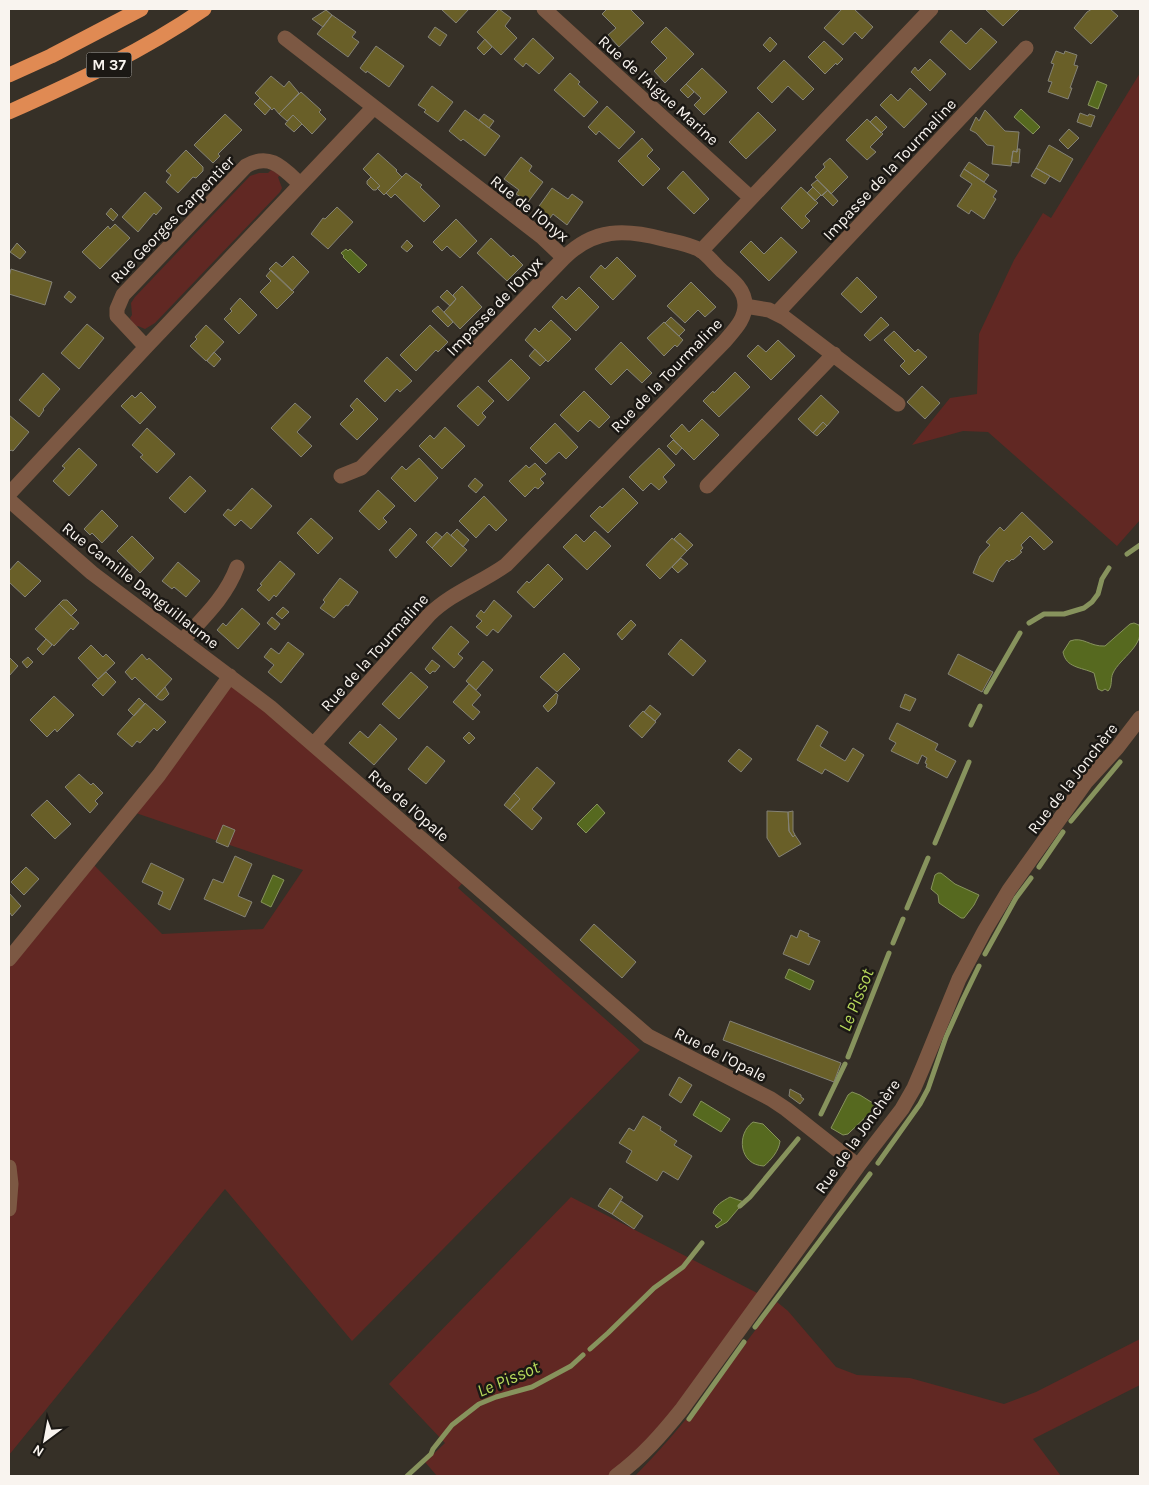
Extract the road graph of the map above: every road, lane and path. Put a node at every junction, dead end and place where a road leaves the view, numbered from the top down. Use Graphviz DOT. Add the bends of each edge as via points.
graph roads {
  1 [pos="141,9"];
  2 [pos="204,9"];
  3 [pos="544,9"];
  4 [pos="932,9"];
  5 [pos="285,38"];
  6 [pos="1026,48"];
  7 [pos="9,75"];
  8 [pos="374,107"];
  9 [pos="9,112"];
  10 [pos="300,184"];
  11 [pos="751,198"];
  12 [pos="701,251"];
  13 [pos="564,258"];
  14 [pos="745,306"];
  15 [pos="776,313"];
  16 [pos="146,347"];
  17 [pos="834,354"];
  18 [pos="898,404"];
  19 [pos="340,476"];
  20 [pos="708,486"];
  21 [pos="9,494"];
  22 [pos="9,500"];
  23 [pos="237,567"];
  24 [pos="182,641"];
  25 [pos="230,676"];
  26 [pos="1140,718"];
  27 [pos="314,744"];
  28 [pos="9,959"];
  29 [pos="858,1166"];
  30 [pos="9,1167"];
  31 [pos="9,1209"];
  32 [pos="616,1476"];
  1 -- 7 [label="highway, M 37"];
  2 -- 9 [label="highway, M 37" via="124,58"];
  3 -- 11 [label="street, Rue de l'Aigue Marine"];
  4 -- 11 [label="street"];
  5 -- 8 [label="street"];
  6 -- 15 [label="street, Impasse de la Tourmaline"];
  8 -- 10 [label="street"];
  8 -- 13 [label="street, Rue de l'Onyx" via="542,237"];
  10 -- 16 [label="street"];
  10 -- 16 [label="street, Rue Georges Carpentier" via="270,161 254,161 246,166 123,295 117,316"];
  11 -- 12 [label="street"];
  12 -- 13 [label="street, Impasse de l'Onyx" via="685,244 626,232 596,236"];
  12 -- 14 [label="street" via="738,286"];
  13 -- 19 [label="street, Impasse de l'Onyx" via="361,468"];
  14 -- 15 [label="street"];
  14 -- 27 [label="street, Rue de la Tourmaline" via="739,324 726,341 524,547 493,574 440,604"];
  15 -- 17 [label="street"];
  16 -- 21 [label="street"];
  17 -- 18 [label="street"];
  17 -- 20 [label="street"];
  22 -- 24 [label="street, Rue Camille Danguillaume" via="92,573"];
  23 -- 24 [label="street" via="223,594"];
  24 -- 25 [label="street, Rue Camille Danguillaume"];
  25 -- 27 [label="street, Rue de l'Opale"];
  25 -- 28 [label="street" via="159,775"];
  26 -- 29 [label="street, Rue de la Jonchère" via="1118,748 1086,782 1009,890 970,955 914,1088"];
  27 -- 29 [label="street, Rue de l'Opale" via="648,1036 771,1099"];
  29 -- 32 [label="street, Rue de la Jonchère" via="663,1434"];
  30 -- 31 [label="street"];
}
